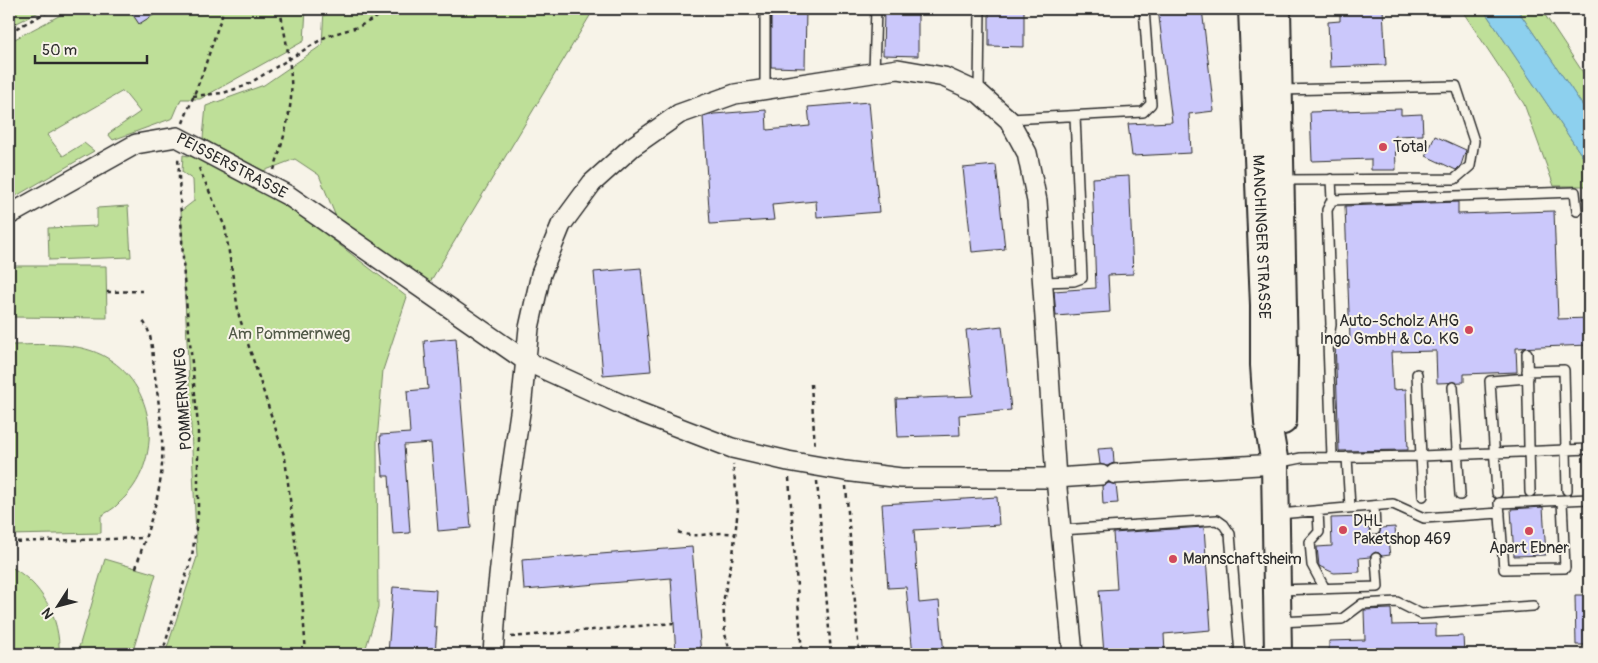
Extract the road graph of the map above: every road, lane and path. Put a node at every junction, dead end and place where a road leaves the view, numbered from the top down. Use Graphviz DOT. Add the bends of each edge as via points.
graph roads {
  1 [pos="53,9"];
  2 [pos="224,9"];
  3 [pos="280,9"];
  4 [pos="388,9"];
  5 [pos="765,9"];
  6 [pos="876,9"];
  7 [pos="980,9"];
  8 [pos="1144,9"];
  9 [pos="1252,9"];
  10 [pos="1277,9"];
  11 [pos="9,32"];
  12 [pos="288,60"];
  13 [pos="874,72"];
  14 [pos="765,89"];
  15 [pos="1267,90"];
  16 [pos="979,93"];
  17 [pos="194,96"];
  18 [pos="1075,116"];
  19 [pos="1009,120"];
  20 [pos="182,139"];
  21 [pos="1281,180"];
  22 [pos="1331,180"];
  23 [pos="270,186"];
  24 [pos="1332,200"];
  25 [pos="1577,211"];
  26 [pos="9,216"];
  27 [pos="1042,282"];
  28 [pos="142,291"];
  29 [pos="107,292"];
  30 [pos="143,321"];
  31 [pos="1527,353"];
  32 [pos="526,361"];
  33 [pos="1417,374"];
  34 [pos="1528,375"];
  35 [pos="810,384"];
  36 [pos="1453,386"];
  37 [pos="732,448"];
  38 [pos="1589,449"];
  39 [pos="1566,450"];
  40 [pos="1529,452"];
  41 [pos="1495,453"];
  42 [pos="1458,455"];
  43 [pos="1421,456"];
  44 [pos="1332,457"];
  45 [pos="1347,457"];
  46 [pos="788,461"];
  47 [pos="1275,464"];
  48 [pos="816,466"];
  49 [pos="845,471"];
  50 [pos="1056,478"];
  51 [pos="1567,490"];
  52 [pos="1530,492"];
  53 [pos="1497,493"];
  54 [pos="1460,495"];
  55 [pos="1424,496"];
  56 [pos="1589,499"];
  57 [pos="1562,501"];
  58 [pos="1374,506"];
  59 [pos="1350,507"];
  60 [pos="1318,511"];
  61 [pos="1500,513"];
  62 [pos="1275,514"];
  63 [pos="1060,530"];
  64 [pos="1375,530"];
  65 [pos="678,532"];
  66 [pos="735,534"];
  67 [pos="145,538"];
  68 [pos="9,542"];
  69 [pos="1376,558"];
  70 [pos="136,568"];
  71 [pos="1325,588"];
  72 [pos="1278,590"];
  73 [pos="1533,606"];
  74 [pos="1279,622"];
  75 [pos="674,623"];
  76 [pos="494,646"];
  77 [pos="162,654"];
  78 [pos="306,654"];
  79 [pos="731,654"];
  80 [pos="802,654"];
  81 [pos="831,654"];
  82 [pos="859,654"];
  83 [pos="1073,654"];
  84 [pos="1240,654"];
  85 [pos="1278,654"];
  1 -- 11 [label="path"];
  2 -- 17 [label="path"];
  3 -- 12 [label="path"];
  4 -- 12 [label="path" via="358,27 327,36"];
  5 -- 14 [label="lane"];
  6 -- 13 [label="lane"];
  7 -- 16 [label="lane"];
  8 -- 18 [label="lane" via="1151,104 1142,112"];
  9 -- 15 [label="main road, MANCHINGER STRASSE"];
  10 -- 15 [label="main road, MANCHINGER STRASSE"];
  12 -- 17 [label="path" via="245,86 223,94"];
  12 -- 23 [label="path" via="291,99"];
  13 -- 14 [label="street"];
  13 -- 16 [label="street" via="898,69 944,76"];
  14 -- 32 [label="street" via="735,94 680,114 632,147 592,183 562,225 541,274"];
  15 -- 21 [label="main road, MANCHINGER STRASSE"];
  15 -- 22 [label="lane" via="1456,86 1474,141 1470,166 1454,179"];
  15 -- 47 [label="main road, MANCHINGER STRASSE" via="1264,365"];
  16 -- 19 [label="street"];
  17 -- 20 [label="path"];
  18 -- 19 [label="lane"];
  18 -- 27 [label="lane" via="1082,278"];
  19 -- 27 [label="street" via="1028,153 1037,201"];
  20 -- 23 [label="street, PEISSERSTRASSE"];
  20 -- 26 [label="street, PEISSERSTRASSE" via="136,144"];
  20 -- 77 [label="path, POMMERNWEG" via="184,279 198,426 198,514 192,556"];
  20 -- 78 [label="path" via="225,227 239,316 285,458"];
  21 -- 22 [label="lane"];
  21 -- 47 [label="main road, MANCHINGER STRASSE" via="1284,410"];
  22 -- 24 [label="lane"];
  23 -- 32 [label="street, PEISSERSTRASSE"];
  24 -- 25 [label="lane" via="1575,192"];
  24 -- 44 [label="lane" via="1327,210"];
  27 -- 50 [label="street"];
  28 -- 29 [label="path"];
  30 -- 67 [label="path" via="148,328 152,351 162,461 160,483"];
  31 -- 34 [label="lane"];
  32 -- 37 [label="street, PEISSERSTRASSE" via="636,411"];
  32 -- 76 [label="street" via="507,501"];
  33 -- 43 [label="lane"];
  34 -- 39 [label="lane" via="1564,370"];
  34 -- 40 [label="lane"];
  34 -- 41 [label="lane" via="1490,381"];
  35 -- 48 [label="path"];
  36 -- 42 [label="lane"];
  37 -- 46 [label="street, PEISSERSTRASSE"];
  37 -- 66 [label="path" via="738,508"];
  38 -- 39 [label="lane"];
  39 -- 40 [label="lane"];
  39 -- 51 [label="lane"];
  40 -- 41 [label="lane"];
  40 -- 52 [label="lane"];
  41 -- 42 [label="lane"];
  41 -- 53 [label="lane"];
  42 -- 43 [label="lane"];
  42 -- 54 [label="lane"];
  43 -- 45 [label="lane"];
  43 -- 55 [label="lane"];
  44 -- 45 [label="lane"];
  44 -- 47 [label="lane" via="1301,458"];
  45 -- 59 [label="lane"];
  46 -- 48 [label="street, PEISSERSTRASSE"];
  46 -- 80 [label="path"];
  47 -- 50 [label="street, PEISSERSTRASSE"];
  47 -- 62 [label="main road, MANCHINGER STRASSE"];
  48 -- 49 [label="street, PEISSERSTRASSE"];
  48 -- 81 [label="path"];
  49 -- 50 [label="street, PEISSERSTRASSE" via="900,478"];
  49 -- 82 [label="path"];
  50 -- 63 [label="street"];
  56 -- 57 [label="lane"];
  57 -- 61 [label="lane" via="1499,503"];
  57 -- 61 [label="lane" via="1565,568 1504,569"];
  58 -- 59 [label="lane"];
  58 -- 61 [label="lane" via="1393,504 1424,518"];
  58 -- 64 [label="lane"];
  59 -- 60 [label="lane"];
  60 -- 62 [label="lane"];
  60 -- 71 [label="lane" via="1319,532 1310,542 1312,565"];
  62 -- 72 [label="main road, MANCHINGER STRASSE"];
  63 -- 83 [label="street"];
  63 -- 84 [label="lane" via="1217,520 1230,534"];
  65 -- 66 [label="path" via="687,536"];
  66 -- 79 [label="path" via="723,602 725,634"];
  67 -- 68 [label="path"];
  67 -- 70 [label="path"];
  69 -- 71 [label="lane" via="1378,588"];
  71 -- 72 [label="lane"];
  72 -- 74 [label="main road, MANCHINGER STRASSE"];
  73 -- 74 [label="lane" via="1421,614 1397,602 1362,604 1342,619"];
  74 -- 85 [label="main road, MANCHINGER STRASSE"];
  75 -- 76 [label="path"];
}
